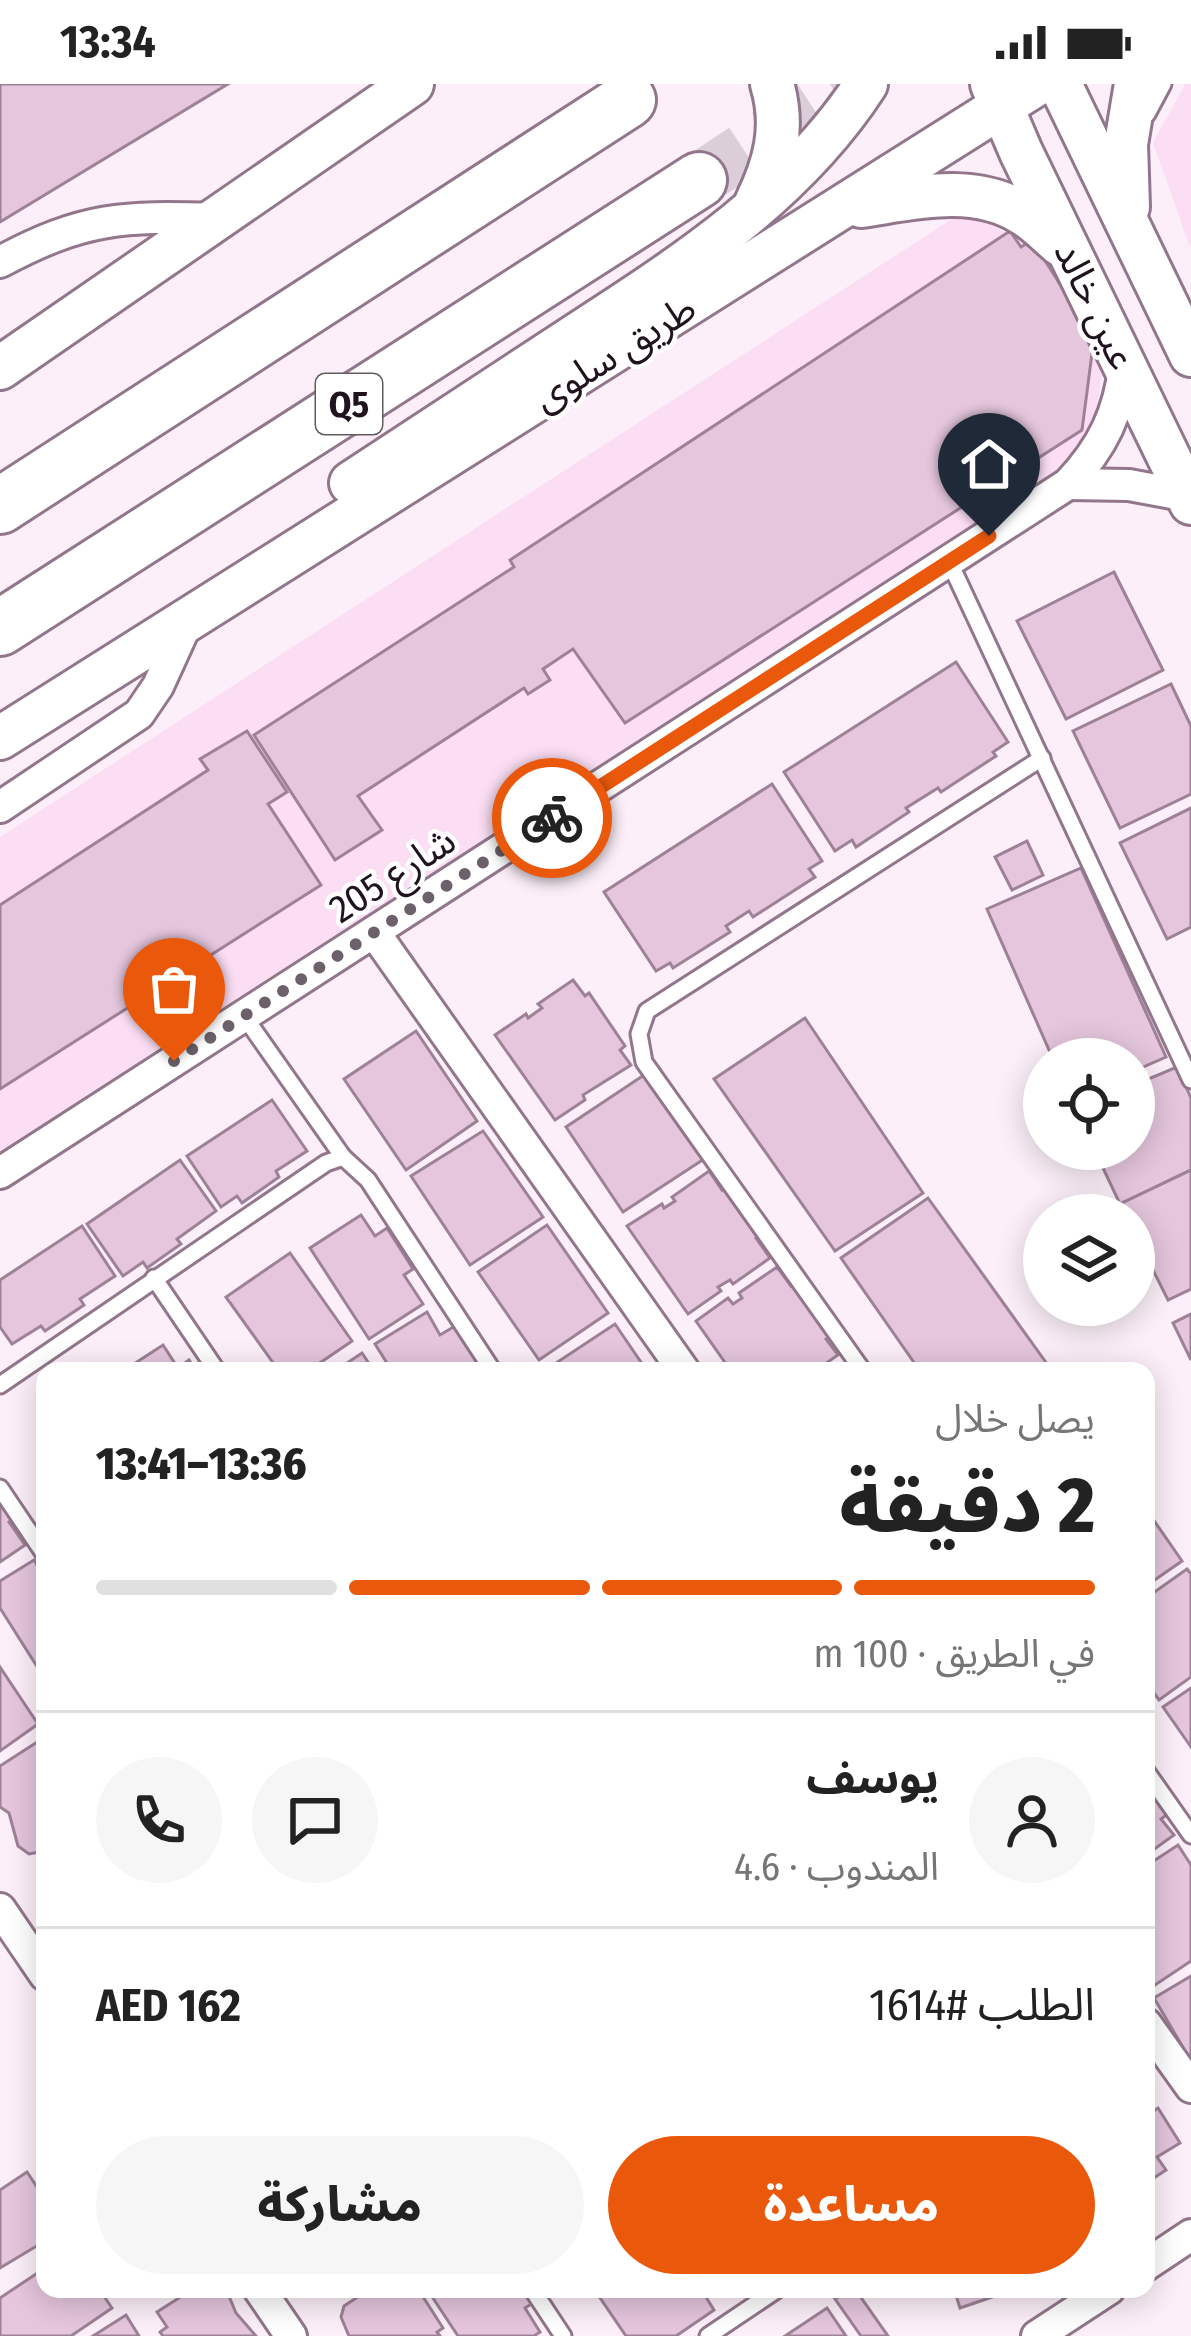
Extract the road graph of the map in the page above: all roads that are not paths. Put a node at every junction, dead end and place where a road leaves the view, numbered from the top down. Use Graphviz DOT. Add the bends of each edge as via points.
graph roads {
  1 [pos="412,84"];
  2 [pos="772,84"];
  3 [pos="866,84"];
  4 [pos="1037,84"];
  5 [pos="1060,84"];
  6 [pos="1136,84"];
  7 [pos="1163,84"];
  8 [pos="994,92"];
  9 [pos="628,100"];
  10 [pos="1126,173"];
  11 [pos="699,180"];
  12 [pos="845,208"];
  13 [pos="753,209"];
  14 [pos="216,219"];
  15 [pos="1130,226"];
  16 [pos="1070,253"];
  17 [pos="0,262"];
  18 [pos="1176,305"];
  19 [pos="1191,355"];
  20 [pos="1126,363"];
  21 [pos="0,368"];
  22 [pos="1068,484"];
  23 [pos="1189,499"];
  24 [pos="0,506"];
  25 [pos="949,561"];
  26 [pos="189,618"];
  27 [pos="0,628"];
  28 [pos="0,738"];
  29 [pos="1042,758"];
  30 [pos="0,807"];
  31 [pos="374,932"];
  32 [pos="244,1016"];
  33 [pos="1191,1080"];
  34 [pos="343,1157"];
  35 [pos="0,1173"];
  36 [pos="154,1277"];
  37 [pos="211,1362"];
  38 [pos="488,1362"];
  39 [pos="678,1362"];
  40 [pos="857,1362"];
  41 [pos="0,1385"];
  42 [pos="0,1488"];
  43 [pos="36,1542"];
  44 [pos="1155,1785"];
  45 [pos="1191,1835"];
  46 [pos="0,1910"];
  47 [pos="36,1962"];
  48 [pos="1155,2037"];
  49 [pos="1191,2087"];
  50 [pos="1191,2235"];
  51 [pos="1155,2259"];
  52 [pos="265,2298"];
  53 [pos="538,2298"];
  54 [pos="765,2298"];
  55 [pos="1095,2298"];
  56 [pos="291,2336"];
  57 [pos="563,2336"];
  58 [pos="708,2336"];
  59 [pos="1037,2336"];
  1 -- 14 [label="main road"];
  2 -- 13 [label="main road" via="778,142"];
  3 -- 13 [label="main road" via="843,120"];
  4 -- 8 [label="main road, طريق سلوى"];
  5 -- 15 [label="main road, عين خالد"];
  6 -- 10 [label="main road"];
  7 -- 10 [label="lane"];
  8 -- 12 [label="main road, طريق سلوى"];
  8 -- 16 [label="main road, عين خالد"];
  9 -- 24 [label="highway"];
  10 -- 15 [label="main road"];
  11 -- 27 [label="highway, Q5"];
  12 -- 16 [label="main road" via="945,194 987,198 1023,214"];
  12 -- 26 [label="main road, طريق سلوى"];
  13 -- 26 [label="main road" via="669,275 312,508"];
  14 -- 17 [label="street" via="103,220"];
  14 -- 21 [label="main road"];
  15 -- 18 [label="main road, عين خالد"];
  16 -- 20 [label="main road, عين خالد"];
  18 -- 19 [label="main road, عين خالد"];
  20 -- 22 [label="street, شارع 205" via="1110,430"];
  20 -- 23 [label="main road, عين خالد"];
  22 -- 23 [label="street" via="1129,485"];
  22 -- 25 [label="street, شارع 205"];
  25 -- 29 [label="lane"];
  25 -- 31 [label="street, شارع 205"];
  26 -- 28 [label="main road, طريق سلوى"];
  26 -- 30 [label="street" via="139,715"];
  29 -- 33 [label="lane"];
  29 -- 40 [label="lane" via="646,1011 639,1034 644,1062"];
  31 -- 32 [label="street, شارع 205"];
  31 -- 39 [label="street"];
  32 -- 34 [label="lane"];
  32 -- 35 [label="street, شارع 205"];
  34 -- 36 [label="lane"];
  34 -- 38 [label="lane" via="368,1180"];
  36 -- 37 [label="lane"];
  36 -- 41 [label="lane"];
  42 -- 43 [label="lane"];
  44 -- 45 [label="lane"];
  46 -- 47 [label="street"];
  48 -- 49 [label="street"];
  50 -- 51 [label="street"];
  52 -- 56 [label="street"];
  53 -- 57 [label="lane"];
  54 -- 58 [label="lane"];
  55 -- 59 [label="street"];
}
